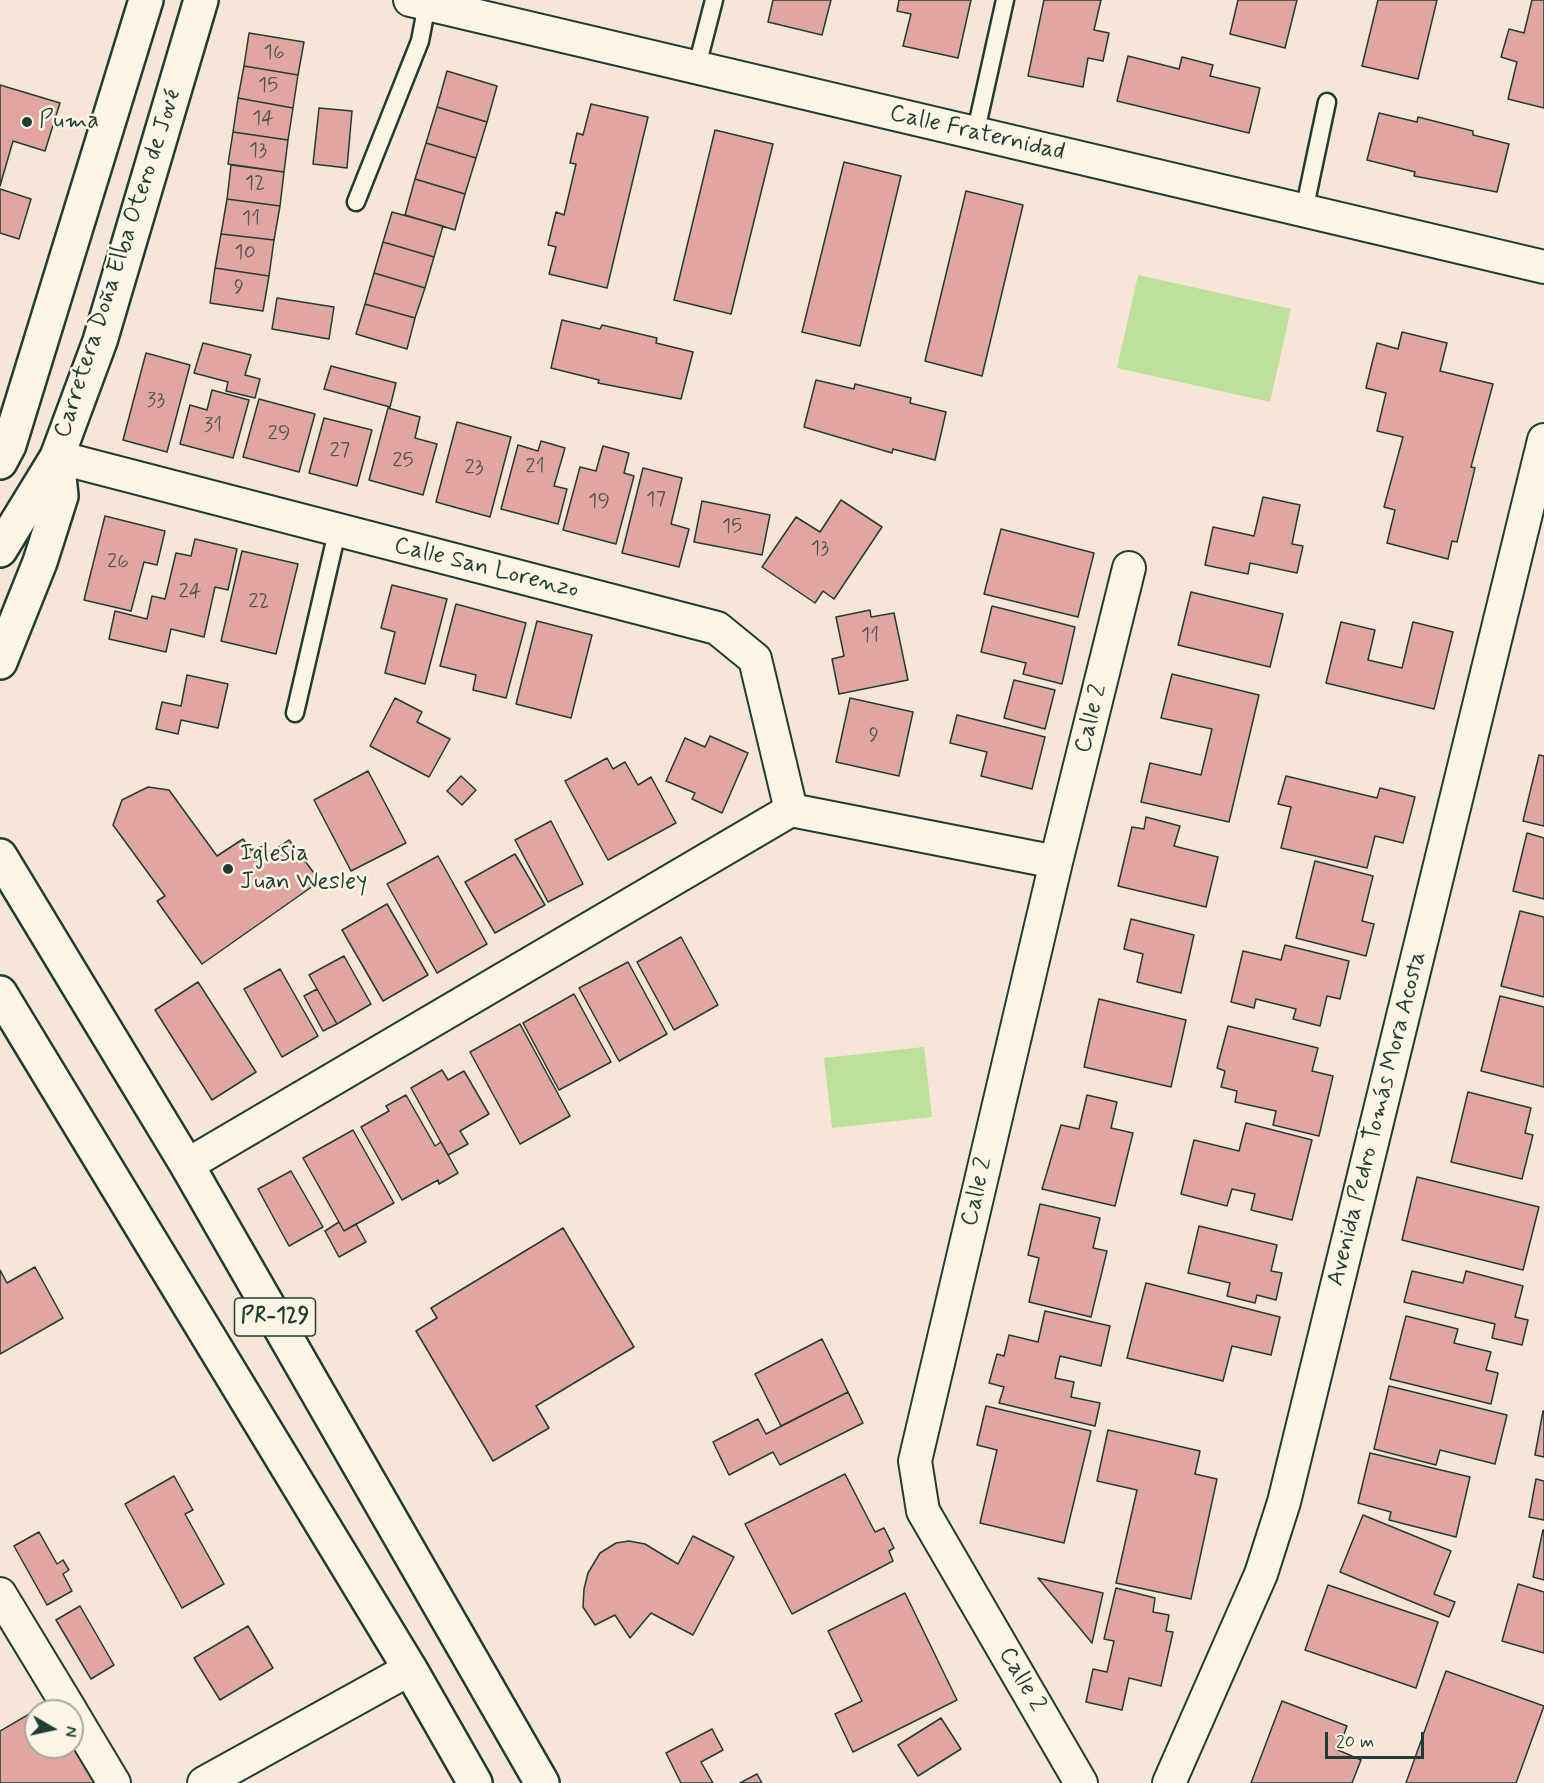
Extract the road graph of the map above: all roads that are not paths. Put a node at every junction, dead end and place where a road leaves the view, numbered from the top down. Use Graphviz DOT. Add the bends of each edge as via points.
graph roads {
  1 [pos="146,0"];
  2 [pos="201,0"];
  3 [pos="714,0"];
  4 [pos="1005,0"];
  5 [pos="418,2"];
  6 [pos="697,66"];
  7 [pos="1327,102"];
  8 [pos="975,135"];
  9 [pos="356,202"];
  10 [pos="1304,211"];
  11 [pos="1544,267"];
  12 [pos="1544,440"];
  13 [pos="3,450"];
  14 [pos="57,457"];
  15 [pos="337,532"];
  16 [pos="0,550"];
  17 [pos="1129,568"];
  18 [pos="0,662"];
  19 [pos="295,713"];
  20 [pos="791,810"];
  21 [pos="0,856"];
  22 [pos="1056,862"];
  23 [pos="0,993"];
  24 [pos="187,1165"];
  25 [pos="0,1594"];
  26 [pos="410,1669"];
  27 [pos="63,1699"];
  28 [pos="84,1733"];
  29 [pos="114,1783"];
  30 [pos="204,1783"];
  31 [pos="476,1783"];
  32 [pos="542,1783"];
  33 [pos="1081,1783"];
  34 [pos="1168,1783"];
  1 -- 13 [label="main road, Carretera Doña Elba Otero de Jové"];
  2 -- 14 [label="main road, Carretera Doña Elba Otero de Jové" via="100,340"];
  3 -- 6 [label="lane"];
  4 -- 8 [label="lane"];
  5 -- 6 [label="street, Calle Fraternidad"];
  5 -- 9 [label="lane" via="420,41"];
  6 -- 8 [label="street, Calle Fraternidad"];
  7 -- 10 [label="lane"];
  8 -- 10 [label="street, Calle Fraternidad"];
  10 -- 11 [label="street, Calle Fraternidad"];
  12 -- 34 [label="street, Avenida Pedro Tomás Mora Acosta" via="1284,1502 1261,1574"];
  14 -- 15 [label="street, Calle San Lorenzo"];
  14 -- 16 [label="main road, Carretera Doña Elba Otero de Jové"];
  14 -- 18 [label="main road" via="61,496"];
  15 -- 19 [label="lane"];
  15 -- 20 [label="street, Calle San Lorenzo" via="717,628 755,659"];
  17 -- 22 [label="street, Calle 2"];
  20 -- 22 [label="street"];
  20 -- 24 [label="street"];
  21 -- 24 [label="main road, PR-129"];
  22 -- 33 [label="street, Calle 2" via="915,1461 923,1511"];
  23 -- 26 [label="main road, PR-129"];
  24 -- 32 [label="main road, PR-129"];
  25 -- 27 [label="street"];
  26 -- 30 [label="street"];
  26 -- 31 [label="main road, PR-129"];
  28 -- 29 [label="street"];
}
